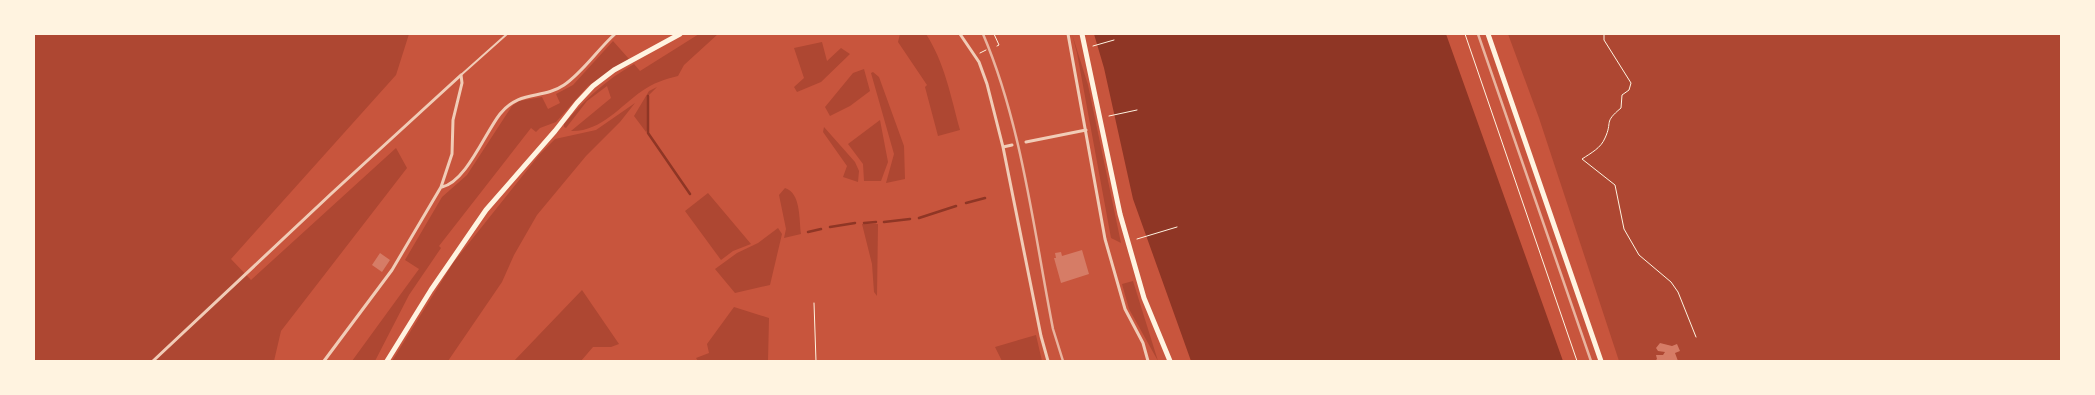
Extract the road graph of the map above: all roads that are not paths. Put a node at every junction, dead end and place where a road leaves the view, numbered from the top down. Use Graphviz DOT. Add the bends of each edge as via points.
graph roads {
  1 [pos="507,34"];
  2 [pos="615,34"];
  3 [pos="680,34"];
  4 [pos="960,34"];
  5 [pos="1068,34"];
  6 [pos="1082,34"];
  7 [pos="1488,34"];
  8 [pos="461,75"];
  9 [pos="1086,130"];
  10 [pos="1026,142"];
  11 [pos="1012,145"];
  12 [pos="1003,147"];
  13 [pos="441,187"];
  14 [pos="153,361"];
  15 [pos="324,361"];
  16 [pos="387,361"];
  17 [pos="1048,361"];
  18 [pos="1148,361"];
  19 [pos="1170,361"];
  20 [pos="1601,361"];
  1 -- 8 [label="lane"];
  2 -- 13 [label="street" via="566,84 518,98 509,104 463,171 450,184"];
  3 -- 16 [label="main road" via="614,70 582,98 486,210"];
  4 -- 12 [label="street" via="975,55 987,84"];
  5 -- 9 [label="street"];
  6 -- 19 [label="main road" via="1120,214 1144,298"];
  7 -- 20 [label="main road"];
  8 -- 13 [label="street" via="453,120 452,154"];
  8 -- 14 [label="street"];
  9 -- 10 [label="street"];
  9 -- 18 [label="street" via="1107,244 1125,309 1143,343"];
  11 -- 12 [label="street"];
  12 -- 17 [label="street"];
  13 -- 15 [label="street" via="392,270"];
}
